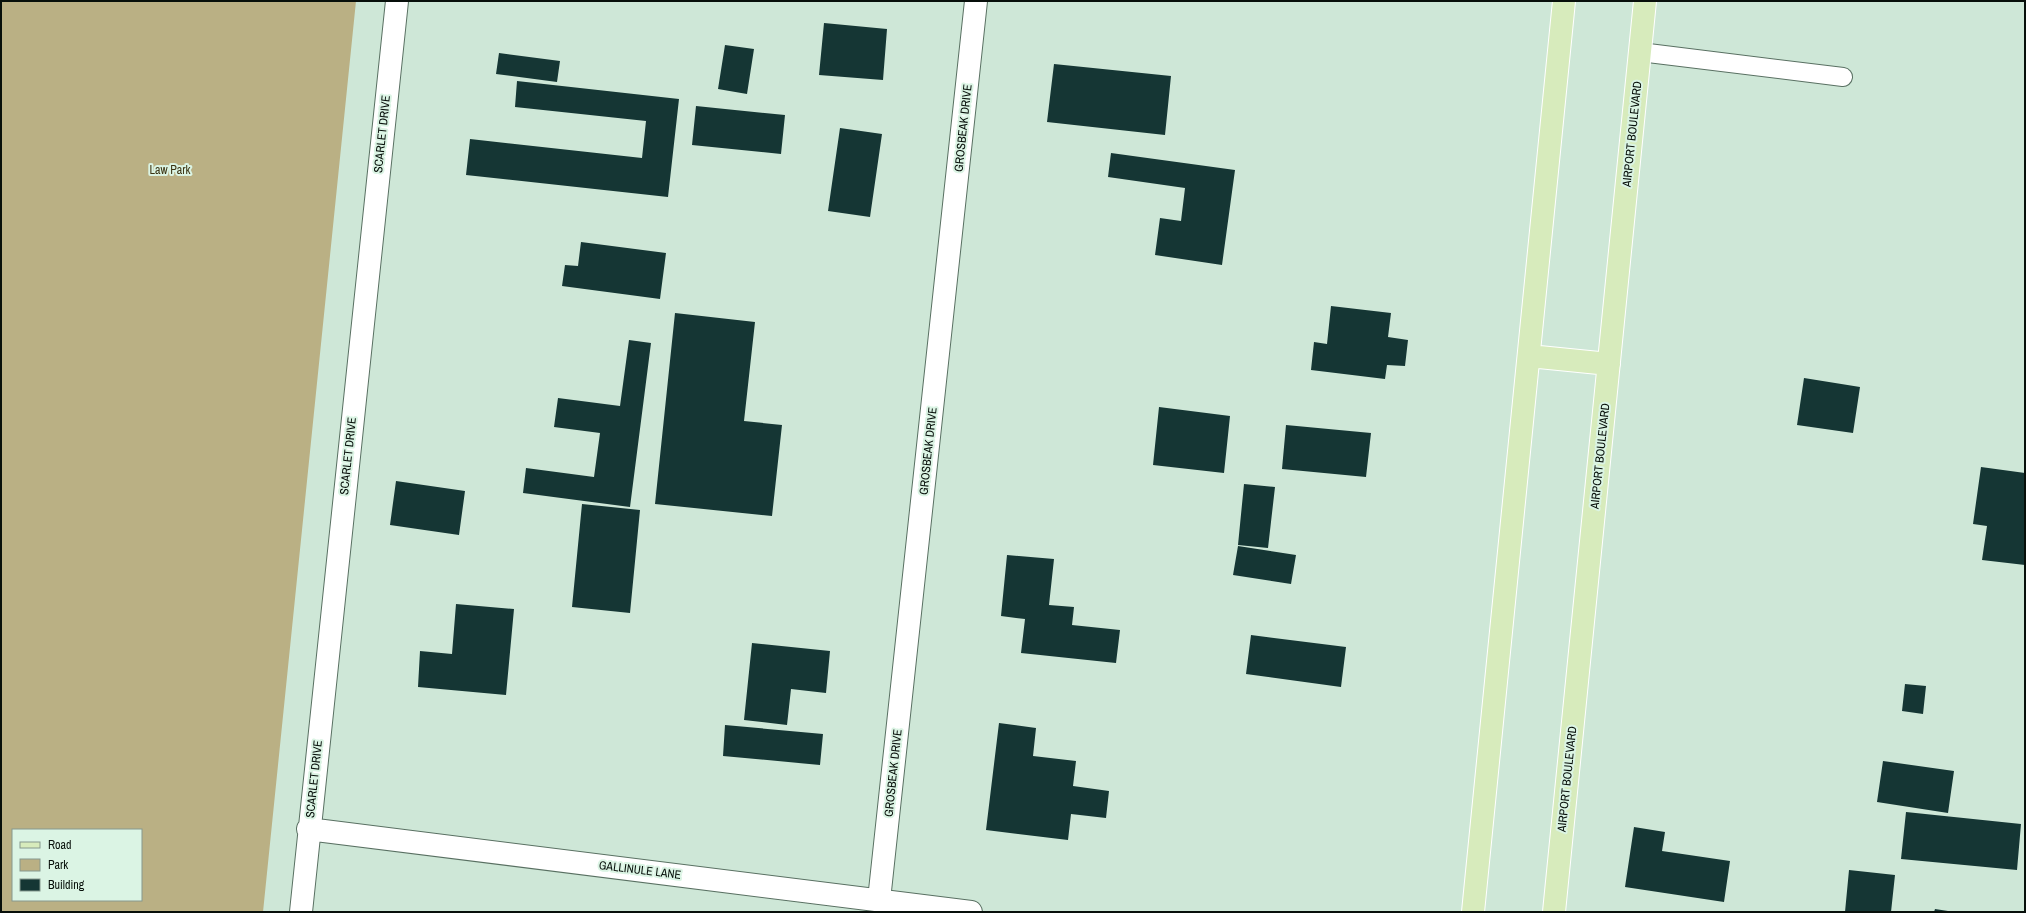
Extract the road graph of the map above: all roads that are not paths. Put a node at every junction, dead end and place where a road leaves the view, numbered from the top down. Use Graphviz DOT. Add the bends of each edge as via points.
graph roads {
  1 [pos="397,1"];
  2 [pos="976,1"];
  3 [pos="1564,1"];
  4 [pos="1645,1"];
  5 [pos="1640,52"];
  6 [pos="1843,77"];
  7 [pos="1528,356"];
  8 [pos="1609,364"];
  9 [pos="308,829"];
  10 [pos="879,900"];
  11 [pos="301,912"];
  12 [pos="971,912"];
  13 [pos="1473,912"];
  14 [pos="1554,912"];
  1 -- 9 [label="street, SCARLET DRIVE"];
  2 -- 10 [label="street, GROSBEAK DRIVE"];
  3 -- 7 [label="main road"];
  4 -- 5 [label="main road, AIRPORT BOULEVARD"];
  5 -- 6 [label="lane"];
  5 -- 8 [label="main road, AIRPORT BOULEVARD"];
  7 -- 8 [label="main road"];
  7 -- 13 [label="main road"];
  8 -- 14 [label="main road, AIRPORT BOULEVARD"];
  9 -- 10 [label="street, GALLINULE LANE"];
  9 -- 11 [label="street, SCARLET DRIVE"];
  10 -- 12 [label="street, GALLINULE LANE"];
}
